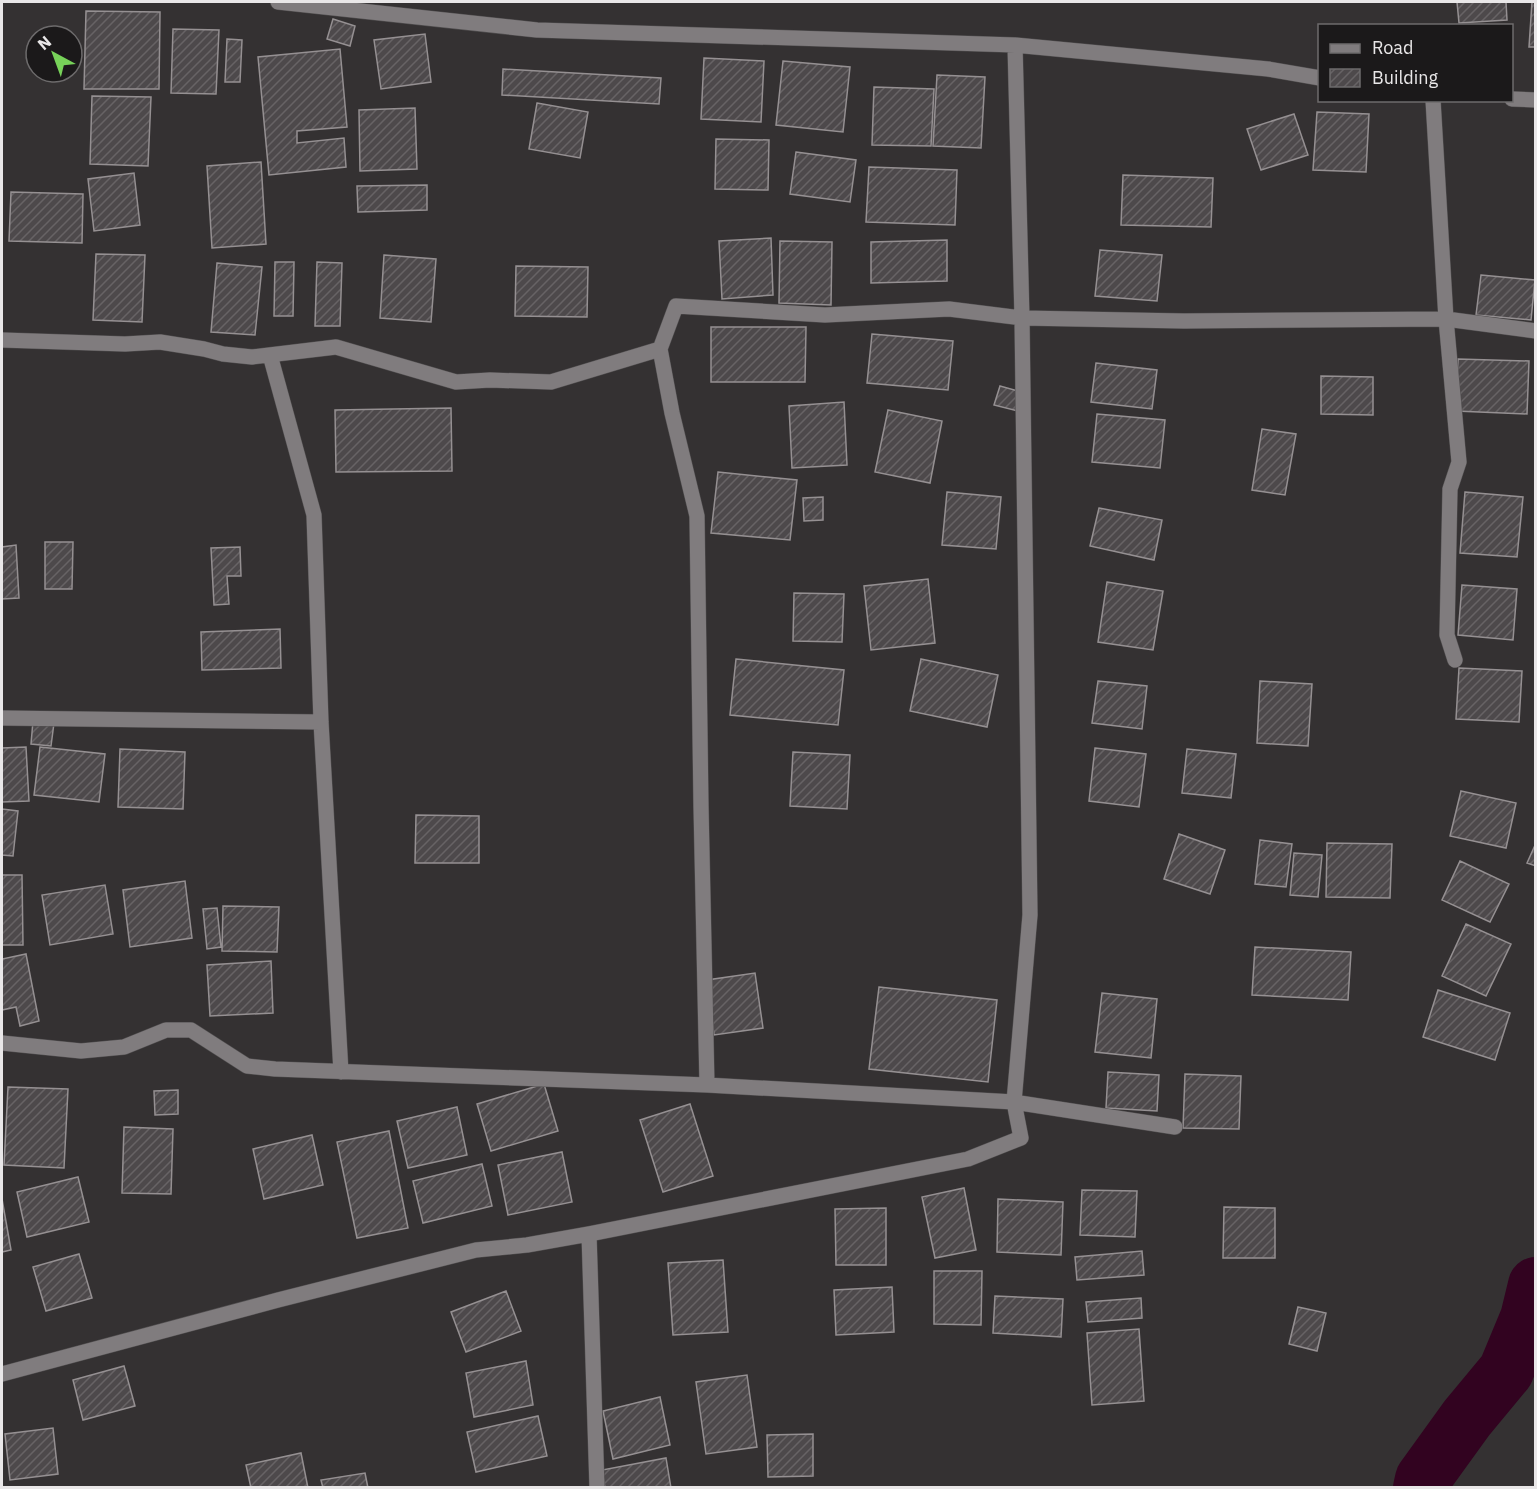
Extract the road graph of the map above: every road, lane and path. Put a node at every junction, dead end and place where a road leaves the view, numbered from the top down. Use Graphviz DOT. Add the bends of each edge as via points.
graph roads {
  1 [pos="279,2"];
  2 [pos="310,3"];
  3 [pos="1016,45"];
  4 [pos="1318,78"];
  5 [pos="1513,99"];
  6 [pos="1536,100"];
  7 [pos="1433,102"];
  8 [pos="1022,318"];
  9 [pos="1446,319"];
  10 [pos="1536,331"];
  11 [pos="2,340"];
  12 [pos="660,349"];
  13 [pos="270,355"];
  14 [pos="1455,660"];
  15 [pos="2,718"];
  16 [pos="321,722"];
  17 [pos="2,1043"];
  18 [pos="341,1072"];
  19 [pos="707,1085"];
  20 [pos="1014,1102"];
  21 [pos="1175,1127"];
  22 [pos="589,1234"];
  23 [pos="2,1374"];
  24 [pos="597,1488"];
  1 -- 2 [label="street"];
  2 -- 3 [label="street" via="537,30"];
  3 -- 4 [label="street" via="1268,69"];
  3 -- 8 [label="street"];
  5 -- 6 [label="street"];
  7 -- 9 [label="street"];
  8 -- 9 [label="street"];
  8 -- 12 [label="street" via="949,309 825,315 676,306"];
  8 -- 20 [label="street" via="1030,915"];
  9 -- 10 [label="street"];
  9 -- 14 [label="street" via="1460,462 1449,500 1447,635"];
  11 -- 13 [label="street" via="160,342 223,354"];
  12 -- 13 [label="street" via="551,381 456,382 336,347"];
  12 -- 19 [label="street" via="697,516"];
  13 -- 16 [label="street" via="314,515"];
  15 -- 16 [label="street"];
  16 -- 18 [label="street"];
  17 -- 18 [label="street" via="81,1051 124,1047 166,1029 191,1030 247,1066"];
  18 -- 19 [label="street"];
  19 -- 20 [label="street"];
  20 -- 21 [label="street"];
  20 -- 22 [label="street" via="1021,1138 968,1159"];
  22 -- 23 [label="street" via="476,1250"];
  22 -- 24 [label="street"];
}
